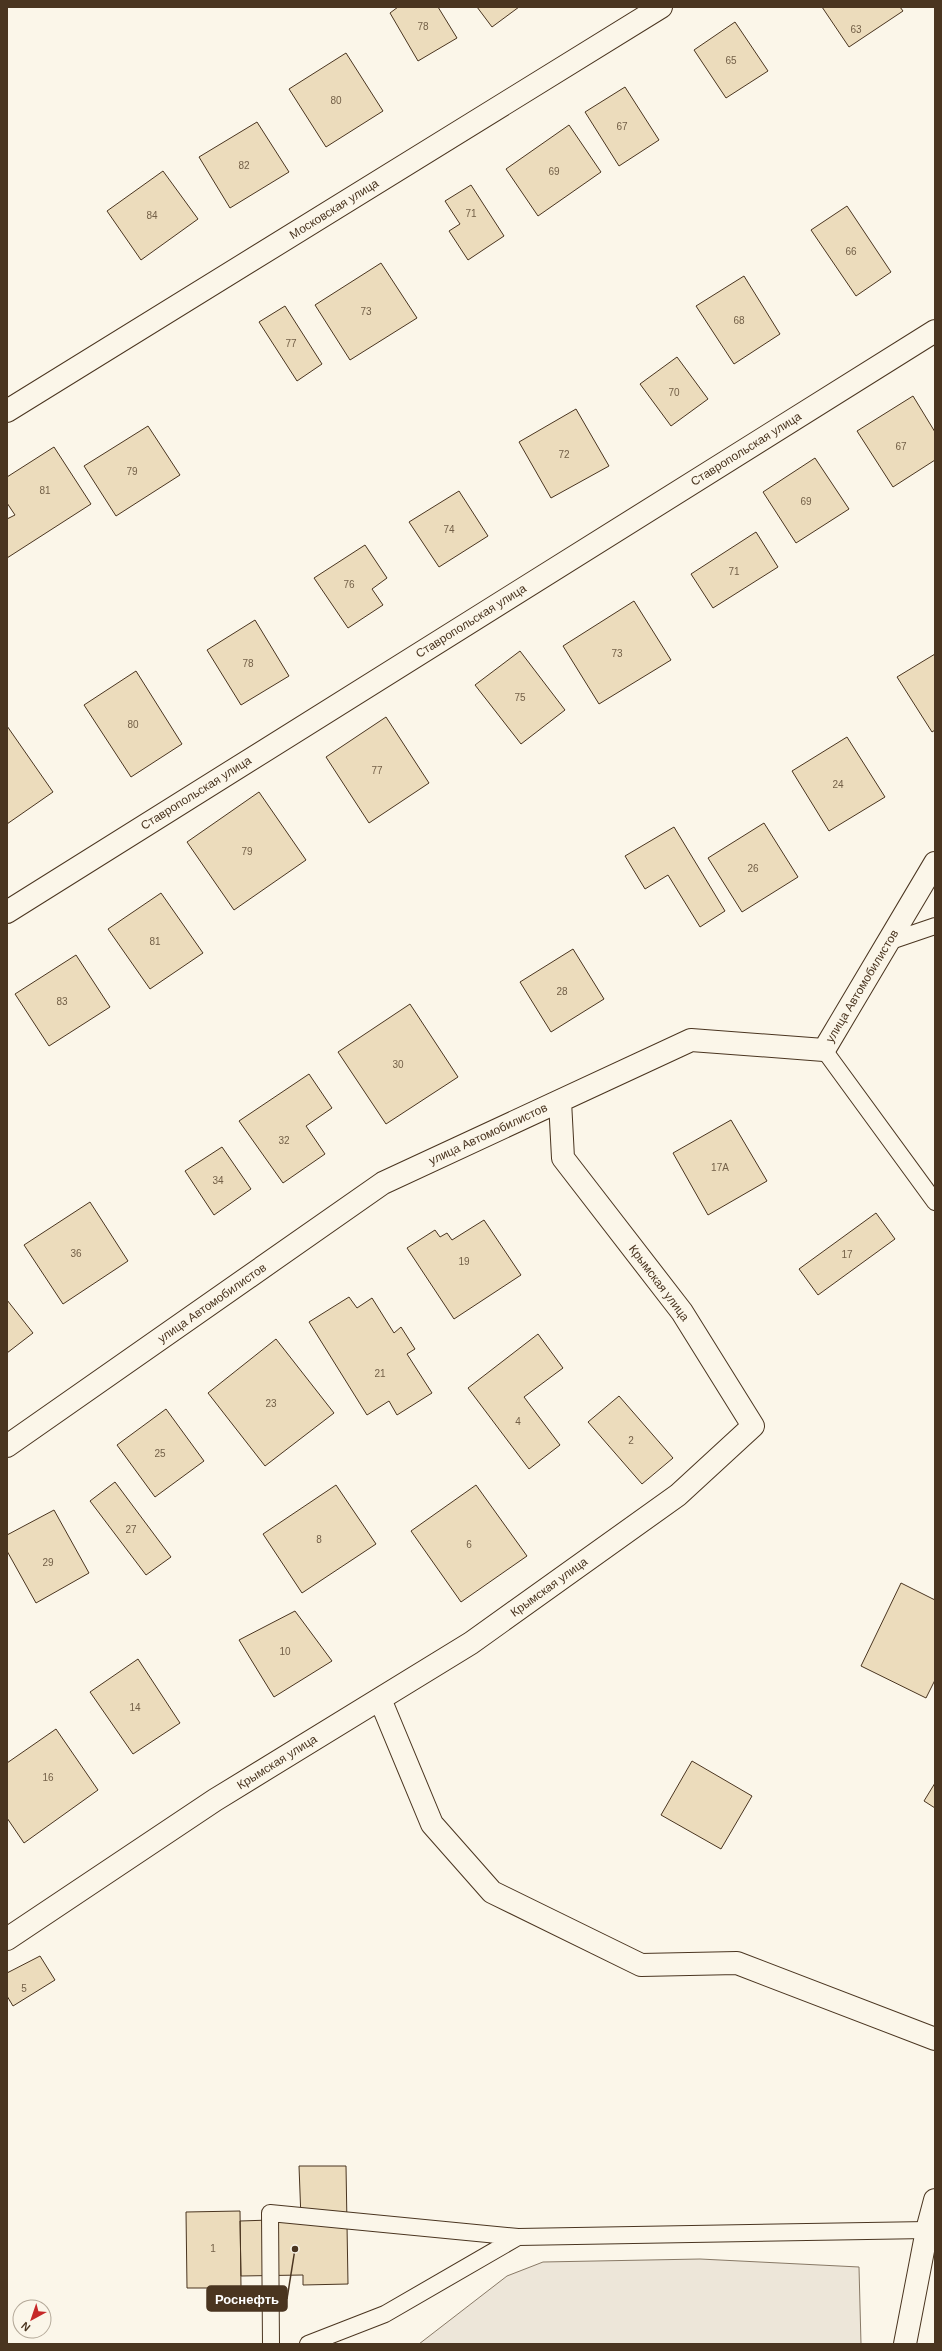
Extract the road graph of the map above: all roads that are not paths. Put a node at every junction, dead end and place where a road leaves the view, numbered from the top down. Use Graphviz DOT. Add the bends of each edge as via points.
graph roads {
  1 [pos="661,7"];
  2 [pos="935,331"];
  3 [pos="7,411"];
  4 [pos="935,864"];
  5 [pos="7,912"];
  6 [pos="935,926"];
  7 [pos="888,942"];
  8 [pos="824,1050"];
  9 [pos="560,1101"];
  10 [pos="935,1202"];
  11 [pos="7,1446"];
  12 [pos="380,1699"];
  13 [pos="7,1940"];
  14 [pos="935,2039"];
  15 [pos="935,2200"];
  16 [pos="927,2230"];
  17 [pos="518,2237"];
  18 [pos="271,2344"];
  19 [pos="308,2344"];
  20 [pos="905,2344"];
  1 -- 3 [label="street, Московская улица"];
  2 -- 5 [label="street, Ставропольская улица"];
  4 -- 7 [label="street, улица Автомобилистов"];
  6 -- 7 [label="lane"];
  7 -- 8 [label="street, улица Автомобилистов"];
  8 -- 9 [label="street, улица Автомобилистов" via="691,1040"];
  8 -- 10 [label="lane"];
  9 -- 11 [label="street, улица Автомобилистов" via="383,1183"];
  9 -- 12 [label="street, Крымская улица" via="563,1158 682,1312 753,1426 678,1495 471,1643"];
  12 -- 13 [label="street, Крымская улица" via="215,1800"];
  12 -- 14 [label="street" via="432,1824 492,1892 641,1965 737,1963"];
  15 -- 16 [label="street"];
  16 -- 17 [label="lane"];
  16 -- 20 [label="street"];
  17 -- 18 [label="lane" via="270,2213"];
  17 -- 19 [label="lane" via="385,2314"];
}
